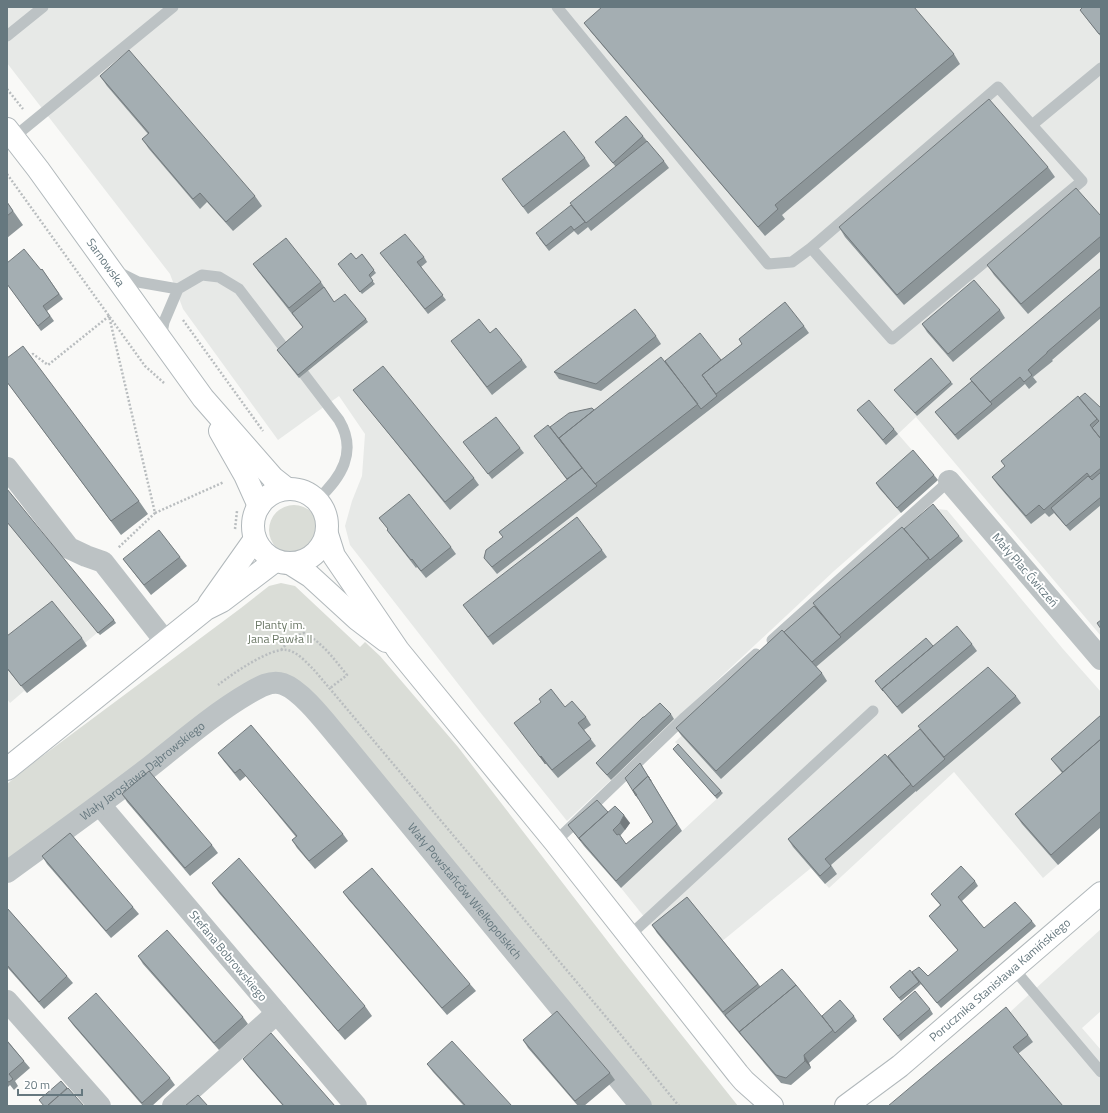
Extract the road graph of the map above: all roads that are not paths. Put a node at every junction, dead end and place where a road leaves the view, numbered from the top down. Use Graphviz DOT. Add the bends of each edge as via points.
graph roads {
  1 [pos="43,7"];
  2 [pos="173,7"];
  3 [pos="557,7"];
  4 [pos="7,36"];
  5 [pos="1101,68"];
  6 [pos="1032,125"];
  7 [pos="10,133"];
  8 [pos="811,248"];
  9 [pos="111,269"];
  10 [pos="178,289"];
  11 [pos="161,338"];
  12 [pos="203,398"];
  13 [pos="7,468"];
  14 [pos="949,482"];
  15 [pos="287,489"];
  16 [pos="317,500"];
  17 [pos="259,506"];
  18 [pos="327,534"];
  19 [pos="255,539"];
  20 [pos="283,562"];
  21 [pos="206,609"];
  22 [pos="165,641"];
  23 [pos="398,650"];
  24 [pos="1101,659"];
  25 [pos="282,684"];
  26 [pos="873,711"];
  27 [pos="7,769"];
  28 [pos="100,805"];
  29 [pos="555,842"];
  30 [pos="7,872"];
  31 [pos="1101,893"];
  32 [pos="629,936"];
  33 [pos="1014,969"];
  34 [pos="7,1001"];
  35 [pos="277,1013"];
  36 [pos="899,1067"];
  37 [pos="1101,1072"];
  38 [pos="744,1081"];
  39 [pos="100,1106"];
  40 [pos="173,1106"];
  41 [pos="356,1106"];
  42 [pos="641,1106"];
  43 [pos="757,1106"];
  44 [pos="772,1106"];
  45 [pos="846,1106"];
  46 [pos="867,1106"];
  1 -- 4 [label="lane"];
  2 -- 7 [label="lane"];
  3 -- 8 [label="lane" via="768,264 792,262"];
  5 -- 6 [label="lane"];
  6 -- 8 [label="lane" via="998,87"];
  6 -- 8 [label="lane" via="1082,182 892,339"];
  7 -- 9 [label="main road, Sarnowska"];
  9 -- 10 [label="lane" via="138,282"];
  9 -- 11 [label="main road, Sarnowska"];
  10 -- 11 [label="lane" via="164,322"];
  10 -- 16 [label="lane" via="202,276 219,277 238,289 339,420 344,428 347,454 338,478"];
  11 -- 12 [label="main road, Sarnowska"];
  12 -- 15 [label="main road, Sarnowska" via="273,478"];
  12 -- 17 [label="main road, Sarnowska"];
  13 -- 22 [label="street" via="69,548 103,562"];
  14 -- 24 [label="street, Mały Plac Ćwiczeń"];
  14 -- 29 [label="lane" via="685,718"];
  15 -- 16 [label="main road" via="303,491"];
  15 -- 17 [label="main road" via="276,491"];
  16 -- 18 [label="main road" via="326,516"];
  17 -- 19 [label="main road" via="254,516"];
  18 -- 20 [label="main road" via="324,543 313,557 302,562"];
  18 -- 23 [label="main road" via="334,556"];
  19 -- 20 [label="main road" via="269,558"];
  19 -- 21 [label="main road"];
  20 -- 21 [label="main road"];
  20 -- 23 [label="main road" via="310,576 357,619"];
  21 -- 22 [label="main road"];
  22 -- 27 [label="main road"];
  23 -- 29 [label="main road"];
  25 -- 28 [label="street, Wały Jarosława Dąbrowskiego" via="268,683 249,692"];
  25 -- 42 [label="street, Wały Powstańców Wielkopolskich" via="306,701 343,743"];
  26 -- 32 [label="lane"];
  28 -- 30 [label="street, Wały Jarosława Dąbrowskiego"];
  28 -- 35 [label="street, Stefana Bobrowskiego"];
  29 -- 32 [label="main road"];
  31 -- 33 [label="main road, Porucznika Stanisława Kamińskiego"];
  32 -- 38 [label="main road"];
  33 -- 36 [label="main road, Porucznika Stanisława Kamińskiego"];
  33 -- 37 [label="lane"];
  34 -- 39 [label="street"];
  35 -- 40 [label="street"];
  35 -- 41 [label="street, Stefana Bobrowskiego"];
  36 -- 45 [label="main road"];
  36 -- 46 [label="main road"];
  38 -- 43 [label="main road"];
  38 -- 44 [label="main road"];
}
